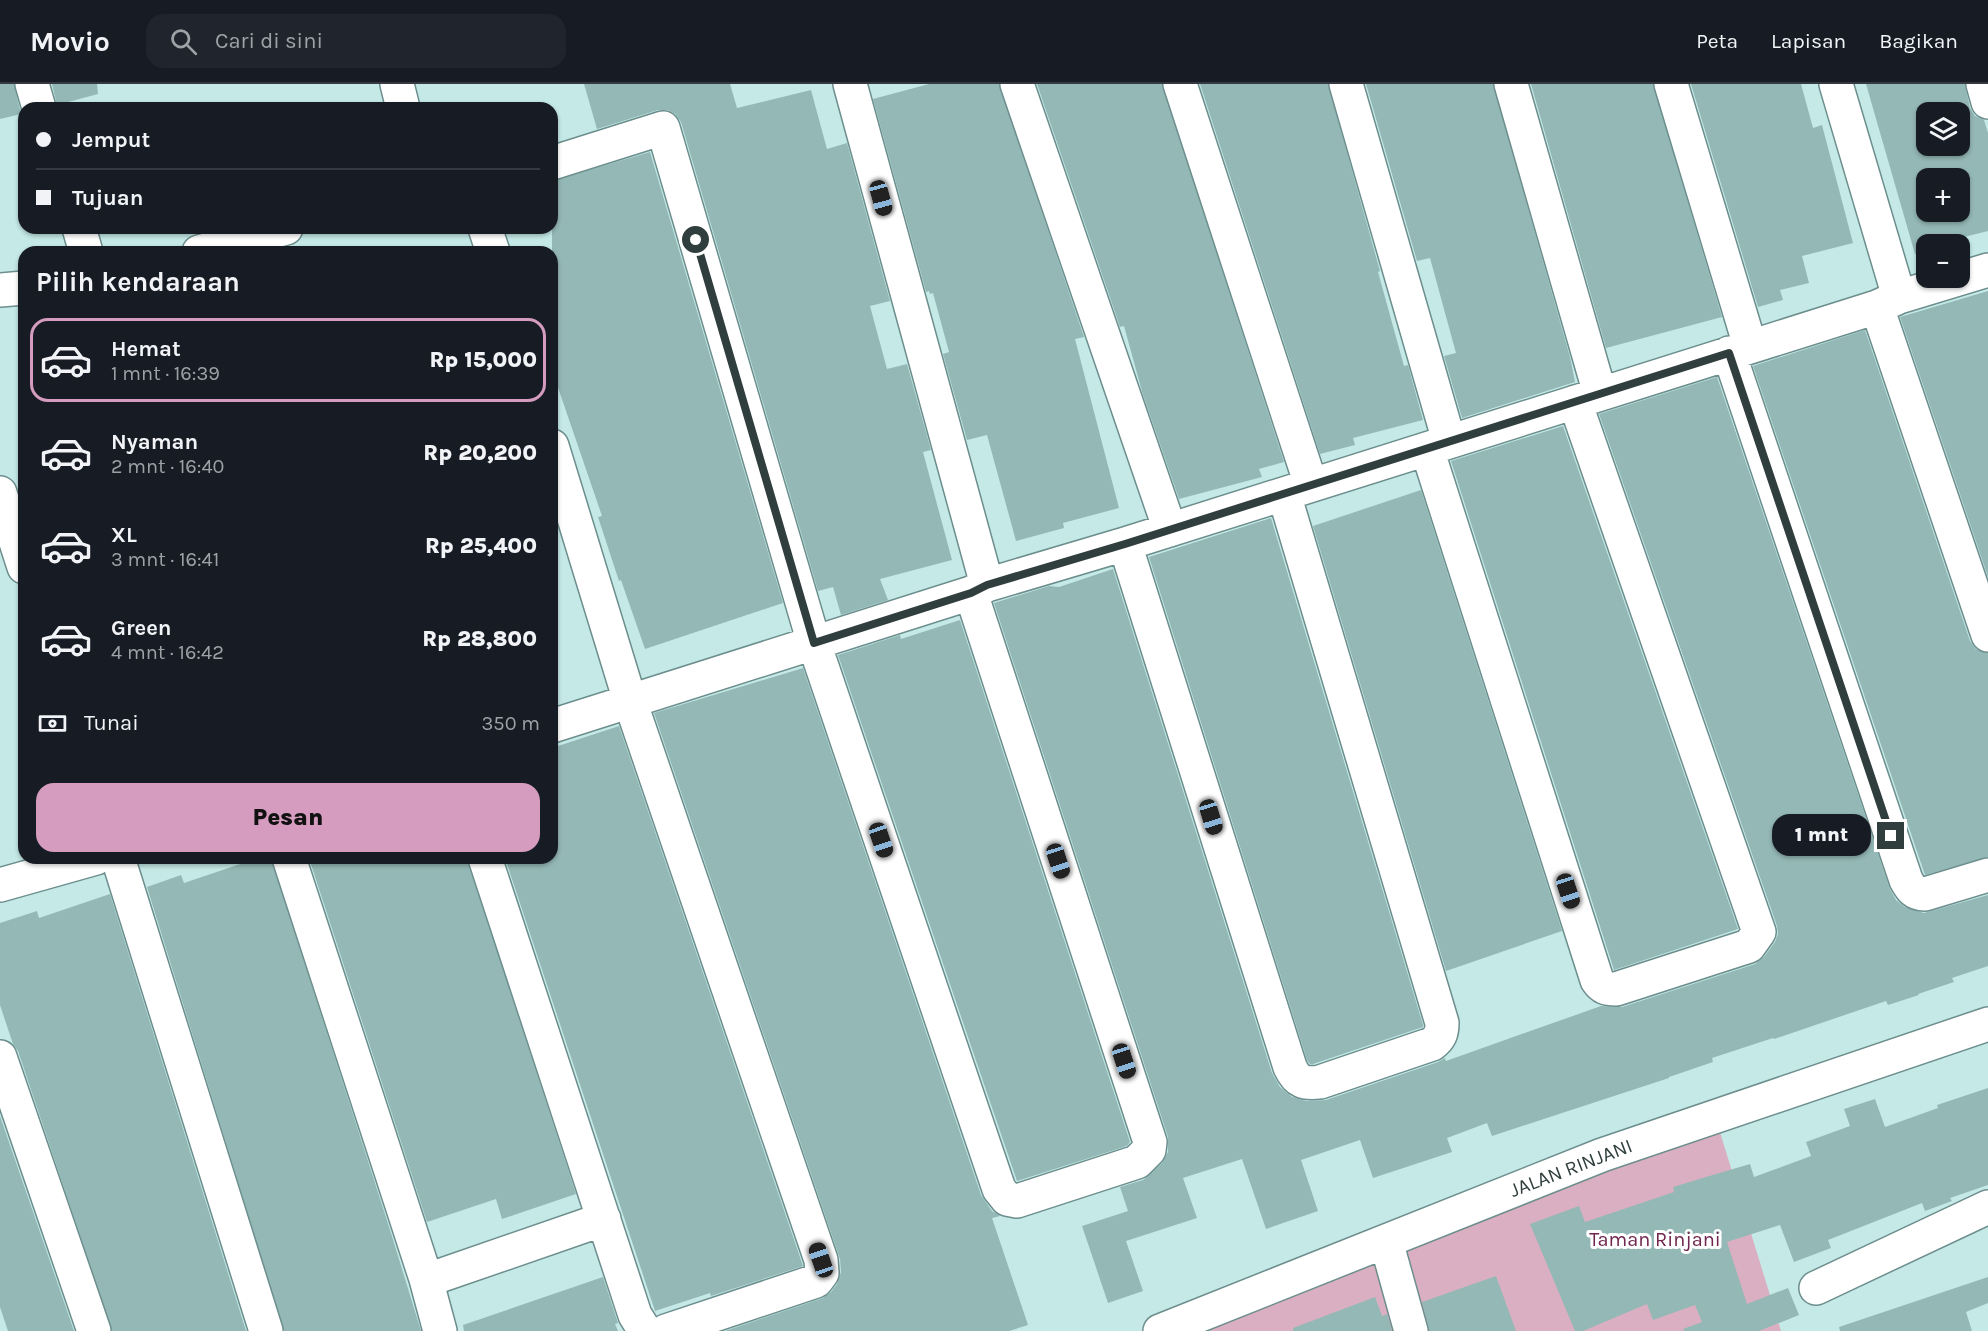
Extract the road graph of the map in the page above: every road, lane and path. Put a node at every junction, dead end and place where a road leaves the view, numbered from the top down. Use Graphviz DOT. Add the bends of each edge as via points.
graph roads {
  1 [pos="32,84"];
  2 [pos="397,84"];
  3 [pos="850,84"];
  4 [pos="1017,84"];
  5 [pos="1180,84"];
  6 [pos="1346,84"];
  7 [pos="1511,84"];
  8 [pos="1671,84"];
  9 [pos="1836,84"];
  10 [pos="1983,84"];
  11 [pos="37,102"];
  12 [pos="402,102"];
  13 [pos="1988,102"];
  14 [pos="558,161"];
  15 [pos="264,234"];
  16 [pos="221,246"];
  17 [pos="1988,270"];
  18 [pos="18,289"];
  19 [pos="0,291"];
  20 [pos="1888,302"];
  21 [pos="1740,350"];
  22 [pos="1587,398"];
  23 [pos="1438,445"];
  24 [pos="558,466"];
  25 [pos="1298,490"];
  26 [pos="0,493"];
  27 [pos="1170,530"];
  28 [pos="1125,544"];
  29 [pos="18,548"];
  30 [pos="979,589"];
  31 [pos="1988,635"];
  32 [pos="814,643"];
  33 [pos="630,701"];
  34 [pos="558,724"];
  35 [pos="75,864"];
  36 [pos="120,864"];
  37 [pos="291,864"];
  38 [pos="487,864"];
  39 [pos="1988,876"];
  40 [pos="0,885"];
  41 [pos="1987,1026"];
  42 [pos="0,1057"];
  43 [pos="1988,1208"];
  44 [pos="604,1218"];
  45 [pos="1386,1241"];
  46 [pos="426,1279"];
  47 [pos="1816,1288"];
  48 [pos="94,1331"];
  49 [pos="266,1331"];
  50 [pos="440,1331"];
  51 [pos="645,1331"];
  52 [pos="666,1331"];
  53 [pos="1160,1331"];
  54 [pos="1411,1331"];
  1 -- 11 [label="street"];
  2 -- 12 [label="street"];
  3 -- 30 [label="street"];
  4 -- 27 [label="street"];
  5 -- 25 [label="street"];
  6 -- 23 [label="street"];
  7 -- 22 [label="street"];
  8 -- 21 [label="street"];
  9 -- 20 [label="street"];
  10 -- 13 [label="street"];
  14 -- 32 [label="street" via="663,128"];
  15 -- 16 [label="street"];
  17 -- 20 [label="street"];
  18 -- 19 [label="street"];
  20 -- 21 [label="street"];
  20 -- 31 [label="street"];
  21 -- 22 [label="street"];
  21 -- 39 [label="street" via="1906,880 1917,894 1925,894"];
  22 -- 23 [label="street"];
  22 -- 23 [label="street" via="1759,932 1749,946 1616,989 1601,986 1597,980"];
  23 -- 25 [label="street"];
  24 -- 33 [label="street"];
  25 -- 27 [label="street"];
  25 -- 28 [label="street" via="1442,1023 1439,1039 1432,1044 1320,1082 1301,1082 1290,1067"];
  26 -- 29 [label="street"];
  27 -- 28 [label="street"];
  28 -- 30 [label="street"];
  30 -- 32 [label="street"];
  30 -- 32 [label="street" via="1149,1142 1149,1150 1137,1162 1017,1201 1007,1199 999,1189"];
  32 -- 33 [label="street"];
  33 -- 34 [label="street"];
  33 -- 52 [label="street" via="822,1267 816,1281"];
  35 -- 40 [label="street"];
  36 -- 49 [label="street"];
  37 -- 46 [label="street"];
  38 -- 44 [label="street"];
  41 -- 45 [label="street, JALAN RINJANI" via="1612,1151"];
  42 -- 48 [label="street"];
  43 -- 47 [label="street"];
  44 -- 46 [label="street"];
  44 -- 51 [label="street" via="635,1315"];
  45 -- 53 [label="street, JALAN RINJANI"];
  45 -- 54 [label="street"];
  46 -- 50 [label="street"];
}
